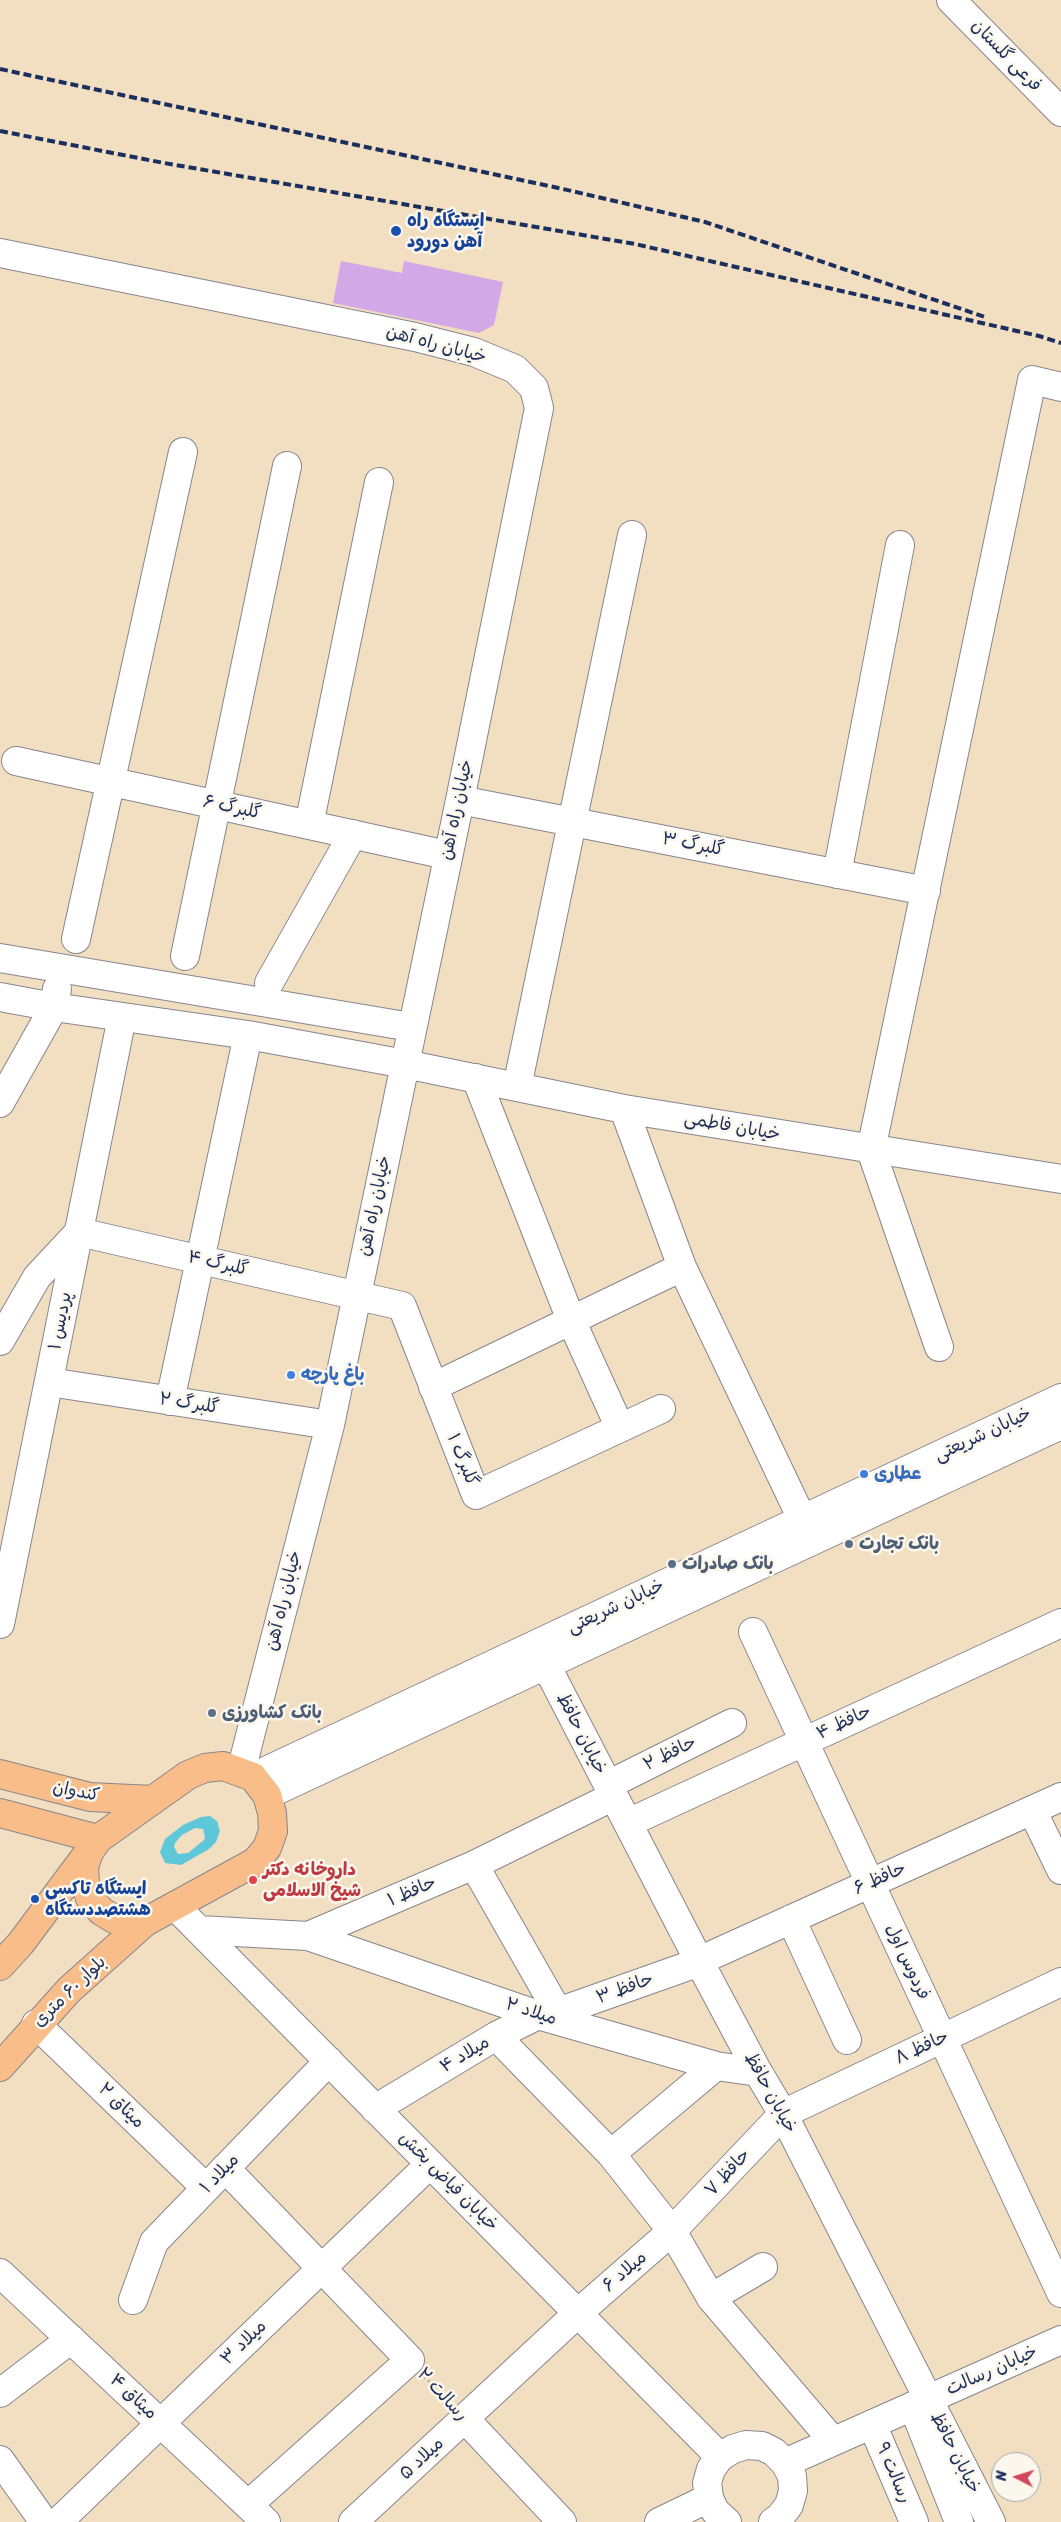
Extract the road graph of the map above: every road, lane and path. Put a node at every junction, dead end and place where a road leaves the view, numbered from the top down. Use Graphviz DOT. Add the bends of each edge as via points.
graph roads {
  1 [pos="966,6"];
  2 [pos="1049,88"];
  3 [pos="1061,112"];
  4 [pos="0,253"];
  5 [pos="1061,387"];
  6 [pos="183,452"];
  7 [pos="287,466"];
  8 [pos="379,482"];
  9 [pos="632,535"];
  10 [pos="900,544"];
  11 [pos="16,761"];
  12 [pos="111,782"];
  13 [pos="460,800"];
  14 [pos="217,804"];
  15 [pos="573,822"];
  16 [pos="309,824"];
  17 [pos="353,834"];
  18 [pos="447,855"];
  19 [pos="837,874"];
  20 [pos="926,891"];
  21 [pos="76,939"];
  22 [pos="185,956"];
  23 [pos="0,958"];
  24 [pos="61,970"];
  25 [pos="269,983"];
  26 [pos="0,997"];
  27 [pos="54,1007"];
  28 [pos="122,1017"];
  29 [pos="411,1027"];
  30 [pos="248,1035"];
  31 [pos="405,1064"];
  32 [pos="476,1078"];
  33 [pos="517,1087"];
  34 [pos="0,1103"];
  35 [pos="624,1108"];
  36 [pos="871,1150"];
  37 [pos="1061,1179"];
  38 [pos="79,1232"];
  39 [pos="200,1260"];
  40 [pos="682,1267"];
  41 [pos="356,1296"];
  42 [pos="571,1320"];
  43 [pos="0,1341"];
  44 [pos="939,1346"];
  45 [pos="49,1382"];
  46 [pos="433,1386"];
  47 [pos="1061,1398"];
  48 [pos="170,1401"];
  49 [pos="661,1409"];
  50 [pos="1061,1424"];
  51 [pos="330,1425"];
  52 [pos="620,1428"];
  53 [pos="802,1520"];
  54 [pos="1061,1623"];
  55 [pos="0,1624"];
  56 [pos="753,1632"];
  57 [pos="546,1665"];
  58 [pos="732,1724"];
  59 [pos="804,1742"];
  60 [pos="0,1774"];
  61 [pos="253,1781"];
  62 [pos="611,1791"];
  63 [pos="1061,1797"];
  64 [pos="153,1800"];
  65 [pos="1032,1810"];
  66 [pos="0,1813"];
  67 [pos="628,1823"];
  68 [pos="94,1845"];
  69 [pos="474,1865"];
  70 [pos="1061,1870"];
  71 [pos="870,1883"];
  72 [pos="176,1907"];
  73 [pos="792,1919"];
  74 [pos="145,1922"];
  75 [pos="199,1930"];
  76 [pos="308,1936"];
  77 [pos="695,1963"];
  78 [pos="0,1966"];
  79 [pos="1061,1982"];
  80 [pos="548,2014"];
  81 [pos="36,2024"];
  82 [pos="496,2036"];
  83 [pos="942,2038"];
  84 [pos="847,2040"];
  85 [pos="329,2062"];
  86 [pos="716,2066"];
  87 [pos="0,2067"];
  88 [pos="758,2072"];
  89 [pos="375,2109"];
  90 [pos="783,2114"];
  91 [pos="611,2154"];
  92 [pos="430,2164"];
  93 [pos="225,2168"];
  94 [pos="206,2188"];
  95 [pos="672,2232"];
  96 [pos="763,2267"];
  97 [pos="322,2268"];
  98 [pos="3,2280"];
  99 [pos="1061,2293"];
  100 [pos="711,2298"];
  101 [pos="133,2300"];
  102 [pos="578,2313"];
  103 [pos="71,2339"];
  104 [pos="1061,2340"];
  105 [pos="410,2360"];
  106 [pos="0,2393"];
  107 [pos="920,2403"];
  108 [pos="465,2419"];
  109 [pos="161,2423"];
  110 [pos="872,2424"];
  111 [pos="833,2441"];
  112 [pos="720,2457"];
  113 [pos="0,2460"];
  114 [pos="785,2463"];
  115 [pos="709,2498"];
  116 [pos="257,2513"];
  117 [pos="780,2520"];
  118 [pos="44,2522"];
  119 [pos="58,2522"];
  120 [pos="353,2522"];
  121 [pos="562,2522"];
  122 [pos="658,2522"];
  123 [pos="727,2522"];
  124 [pos="914,2522"];
  125 [pos="960,2522"];
  126 [pos="991,2522"];
  1 -- 2 [label="street, فرعی گلستان"];
  2 -- 3 [label="street, فرعی گلستان"];
  4 -- 13 [label="street, خیابان راه آهن" via="423,339 474,352 515,369 534,388 539,408"];
  5 -- 20 [label="street" via="1032,380"];
  6 -- 12 [label="street"];
  7 -- 14 [label="street"];
  8 -- 16 [label="street"];
  9 -- 15 [label="street"];
  10 -- 19 [label="street"];
  11 -- 12 [label="street, گلبرگ ۶"];
  12 -- 14 [label="street, گلبرگ ۶"];
  12 -- 21 [label="street"];
  13 -- 15 [label="street, گلبرگ ۳"];
  13 -- 18 [label="street, خیابان راه آهن"];
  14 -- 16 [label="street, گلبرگ ۶"];
  14 -- 22 [label="street"];
  15 -- 19 [label="street, گلبرگ ۳"];
  15 -- 33 [label="street"];
  16 -- 17 [label="street, گلبرگ ۶"];
  17 -- 18 [label="street, گلبرگ ۶"];
  17 -- 25 [label="street"];
  18 -- 29 [label="street, خیابان راه آهن"];
  19 -- 20 [label="street, گلبرگ ۳"];
  20 -- 36 [label="street"];
  23 -- 24 [label="street"];
  24 -- 27 [label="street"];
  24 -- 29 [label="street"];
  26 -- 27 [label="street, خیابان فاطمی"];
  27 -- 28 [label="street, خیابان فاطمی"];
  27 -- 34 [label="street"];
  28 -- 30 [label="street, خیابان فاطمی"];
  28 -- 38 [label="street, پردیس ۱"];
  29 -- 31 [label="street, خیابان راه آهن"];
  30 -- 31 [label="street, خیابان فاطمی"];
  30 -- 39 [label="street"];
  31 -- 32 [label="street, خیابان فاطمی"];
  31 -- 41 [label="street, خیابان راه آهن"];
  32 -- 33 [label="street, خیابان فاطمی"];
  32 -- 42 [label="street"];
  33 -- 35 [label="street, خیابان فاطمی"];
  35 -- 36 [label="street, خیابان فاطمی"];
  35 -- 40 [label="street"];
  36 -- 37 [label="street, خیابان فاطمی"];
  36 -- 44 [label="street"];
  38 -- 39 [label="street, گلبرگ ۴"];
  38 -- 43 [label="street" via="37,1277"];
  38 -- 45 [label="street, پردیس ۱"];
  39 -- 41 [label="street, گلبرگ ۴"];
  39 -- 48 [label="street"];
  40 -- 42 [label="street"];
  40 -- 53 [label="street"];
  41 -- 46 [label="street, گلبرگ ۱" via="402,1306"];
  41 -- 51 [label="street, خیابان راه آهن"];
  42 -- 46 [label="street"];
  42 -- 52 [label="street"];
  45 -- 48 [label="street, گلبرگ ۲"];
  45 -- 55 [label="street, پردیس ۱"];
  46 -- 52 [label="street, گلبرگ ۱" via="476,1495"];
  47 -- 53 [label="street, خیابان شریعتی"];
  48 -- 51 [label="street, گلبرگ ۲"];
  49 -- 52 [label="street, گلبرگ ۱"];
  50 -- 57 [label="street, خیابان شریعتی"];
  51 -- 61 [label="street, خیابان راه آهن"];
  53 -- 61 [label="street, خیابان شریعتی"];
  54 -- 59 [label="street, حافظ ۴"];
  56 -- 59 [label="street, فردوس اول"];
  57 -- 61 [label="street, خیابان شریعتی"];
  57 -- 62 [label="street, خیابان حافظ"];
  58 -- 62 [label="street, حافظ ۲"];
  59 -- 67 [label="street, حافظ ۴"];
  59 -- 71 [label="street, فردوس اول"];
  60 -- 64 [label="main road, کندوان" via="90,1797"];
  61 -- 64 [label="main road" via="223,1766 205,1768 188,1775"];
  61 -- 72 [label="main road" via="272,1813 273,1831 267,1848 256,1862"];
  62 -- 67 [label="street, خیابان حافظ"];
  62 -- 69 [label="street, حافظ ۱"];
  63 -- 65 [label="street, حافظ ۶"];
  64 -- 68 [label="main road"];
  65 -- 70 [label="street"];
  65 -- 71 [label="street, حافظ ۶"];
  66 -- 68 [label="main road"];
  67 -- 77 [label="street, خیابان حافظ"];
  68 -- 74 [label="main road" via="84,1867 90,1898 101,1911 114,1919 129,1923"];
  68 -- 78 [label="main road"];
  69 -- 76 [label="street, حافظ ۱"];
  69 -- 80 [label="street"];
  71 -- 73 [label="street, حافظ ۶"];
  71 -- 83 [label="street, فردوس اول"];
  72 -- 74 [label="main road"];
  72 -- 75 [label="street, خیابان فیاض بخش"];
  73 -- 77 [label="street, حافظ ۶"];
  73 -- 84 [label="street"];
  74 -- 81 [label="main road, بلوار ۶۰ متری"];
  75 -- 76 [label="street, حافظ ۱"];
  75 -- 85 [label="street, خیابان فیاض بخش"];
  76 -- 80 [label="street, میلاد ۲"];
  77 -- 80 [label="street, حافظ ۳"];
  77 -- 88 [label="street, خیابان حافظ"];
  79 -- 83 [label="street, حافظ ۸"];
  80 -- 82 [label="street, میلاد ۴"];
  80 -- 86 [label="street, میلاد ۲"];
  81 -- 87 [label="main road, بلوار ۶۰ متری"];
  81 -- 94 [label="street, میثاق ۲"];
  82 -- 89 [label="street, میلاد ۴"];
  82 -- 91 [label="street"];
  83 -- 90 [label="street, حافظ ۸"];
  83 -- 99 [label="street, فردوس اول"];
  85 -- 89 [label="street, خیابان فیاض بخش"];
  85 -- 93 [label="street, میلاد ۱"];
  86 -- 88 [label="street, میلاد ۲"];
  86 -- 91 [label="street"];
  88 -- 90 [label="street, خیابان حافظ"];
  89 -- 92 [label="street, خیابان فیاض بخش"];
  90 -- 95 [label="street, حافظ ۷"];
  90 -- 107 [label="street, خیابان حافظ"];
  91 -- 95 [label="street"];
  92 -- 97 [label="street, میلاد ۳"];
  92 -- 102 [label="street, خیابان فیاض بخش"];
  93 -- 94 [label="street, میلاد ۱"];
  93 -- 97 [label="street, رسالت ۲"];
  94 -- 101 [label="street, میلاد ۱" via="154,2242"];
  95 -- 100 [label="street"];
  95 -- 102 [label="street, میلاد ۶"];
  96 -- 100 [label="street"];
  97 -- 105 [label="street, رسالت ۲"];
  97 -- 109 [label="street, میلاد ۳"];
  98 -- 103 [label="street, میثاق ۴"];
  100 -- 111 [label="street"];
  102 -- 108 [label="street, میلاد ۵"];
  102 -- 112 [label="street, خیابان فیاض بخش"];
  103 -- 106 [label="street"];
  103 -- 109 [label="street, میثاق ۴"];
  104 -- 107 [label="street, خیابان رسالت"];
  105 -- 108 [label="path, رسالت ۲"];
  105 -- 116 [label="street"];
  107 -- 110 [label="street, خیابان رسالت"];
  107 -- 125 [label="street"];
  107 -- 126 [label="street, خیابان حافظ"];
  108 -- 120 [label="street, میلاد ۵"];
  108 -- 121 [label="street, رسالت ۲"];
  109 -- 116 [label="street, میثاق ۴"];
  109 -- 119 [label="street, میلاد ۳"];
  110 -- 111 [label="street, خیابان رسالت"];
  110 -- 124 [label="street, رسالت ۹"];
  111 -- 114 [label="street, خیابان رسالت"];
  112 -- 114 [label="street" via="733,2449 754,2445 774,2452"];
  112 -- 115 [label="street" via="711,2469"];
  113 -- 118 [label="street"];
  114 -- 117 [label="street" via="792,2476 793,2491"];
  115 -- 122 [label="street"];
  115 -- 123 [label="street" via="715,2512"];
}
